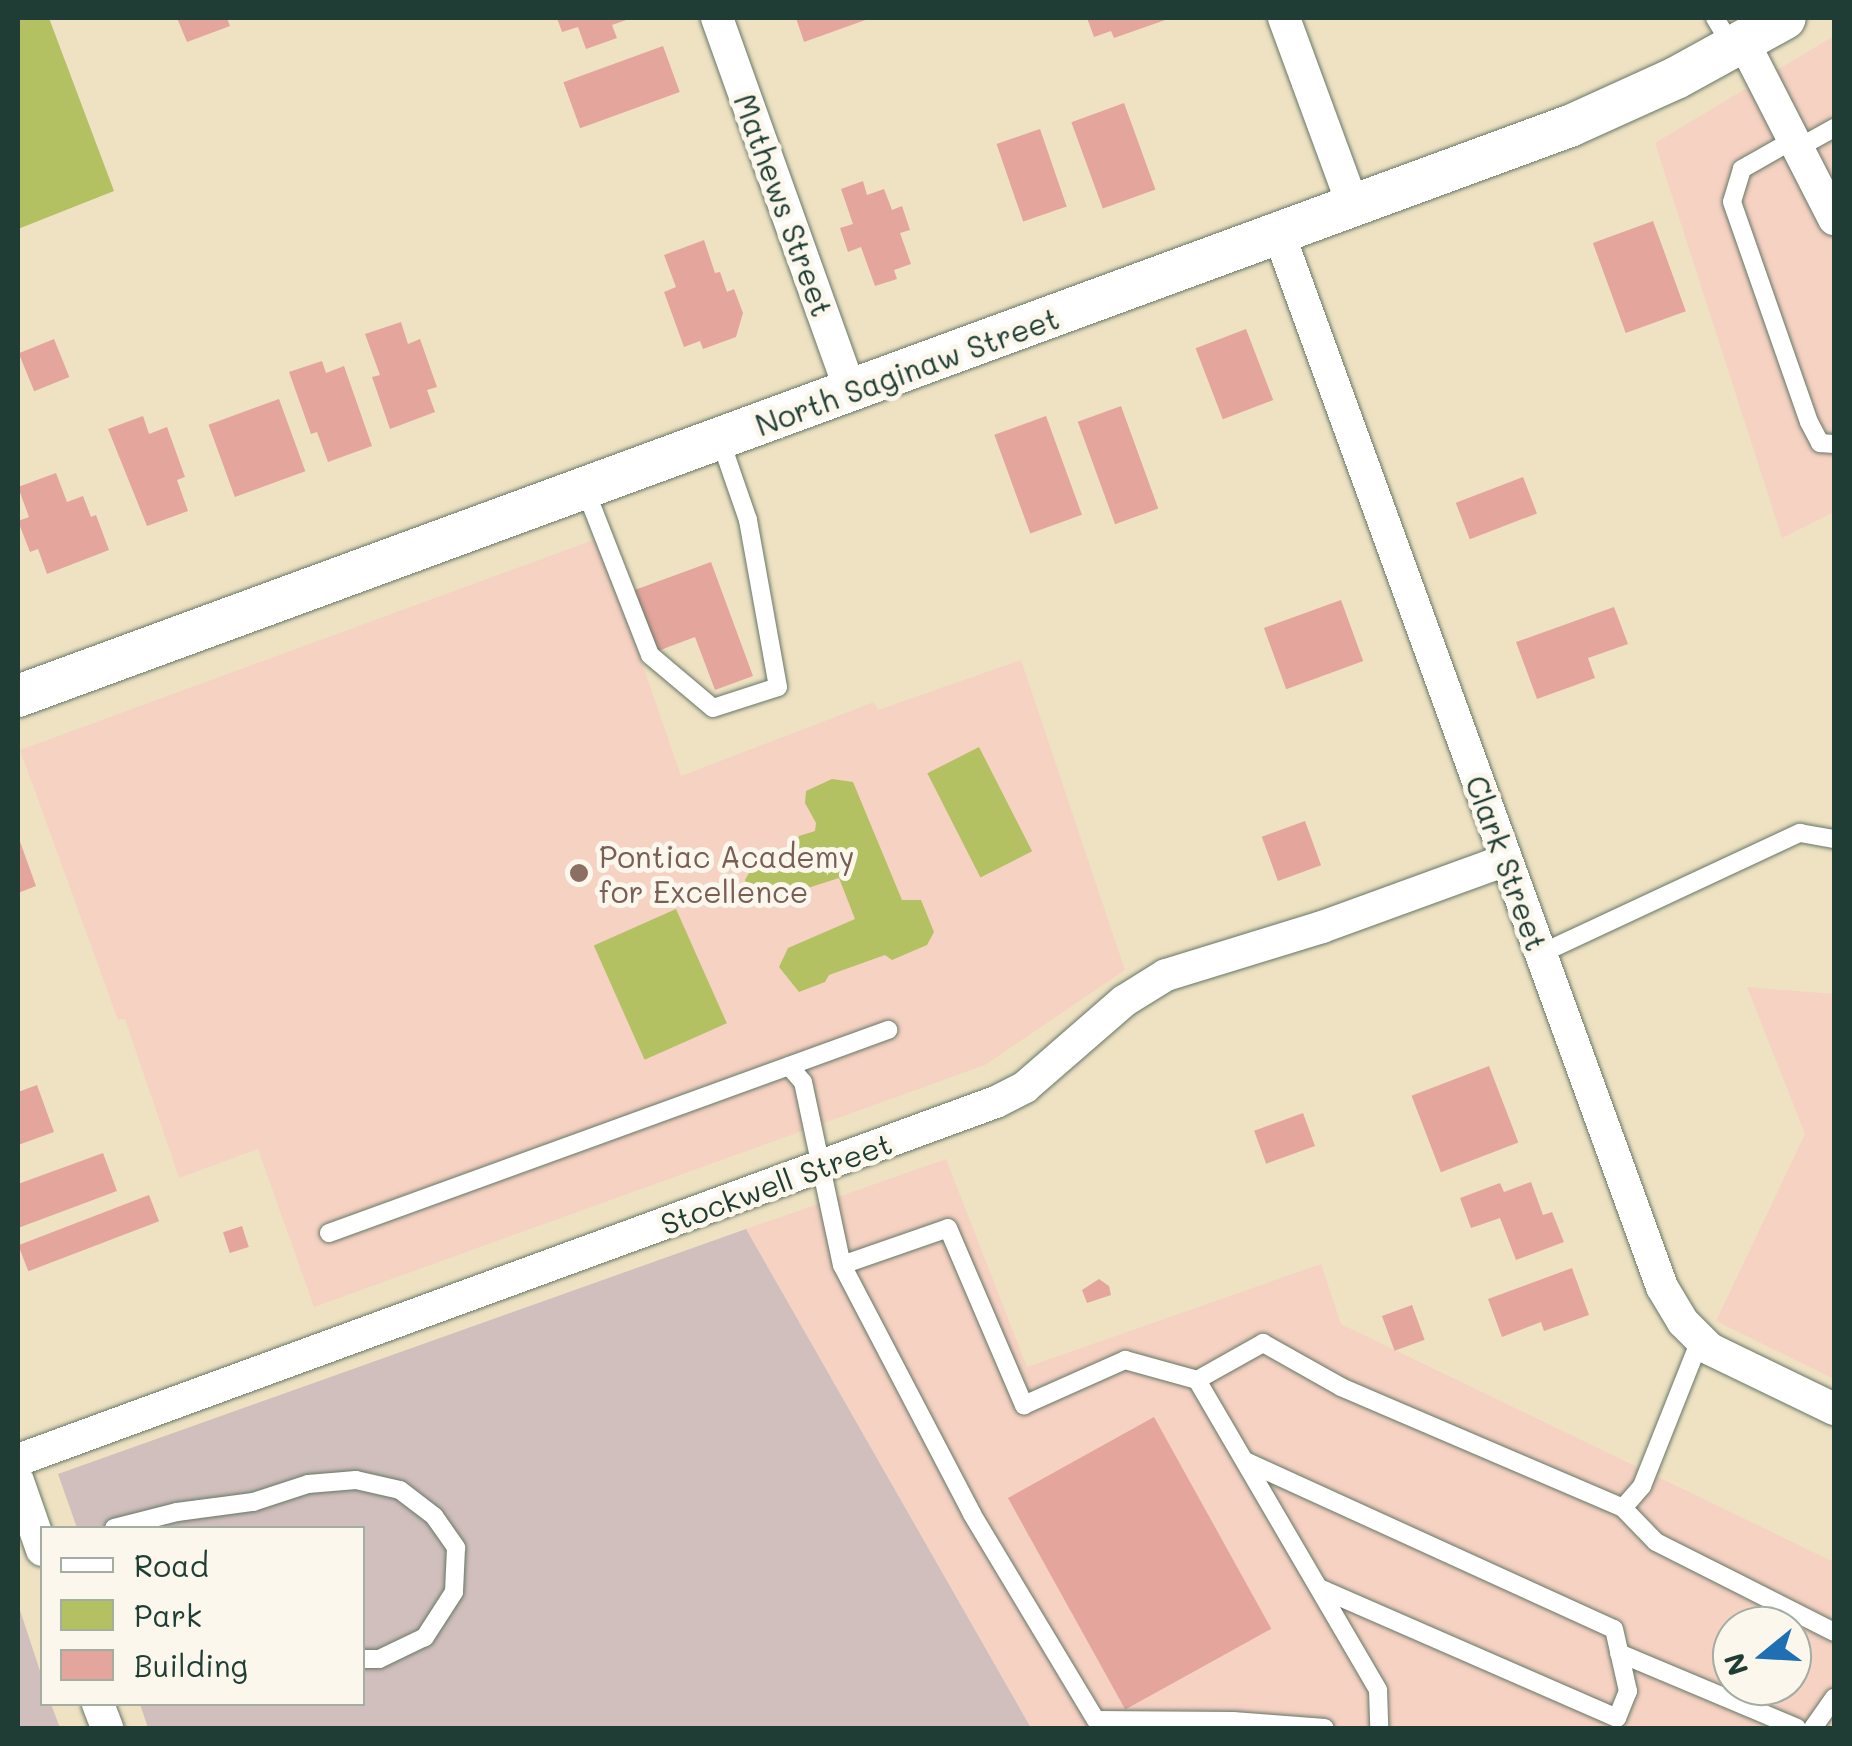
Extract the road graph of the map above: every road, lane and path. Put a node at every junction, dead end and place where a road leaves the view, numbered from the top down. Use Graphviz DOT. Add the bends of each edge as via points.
graph roads {
  1 [pos="716,18"];
  2 [pos="1284,18"];
  3 [pos="1785,18"];
  4 [pos="1730,36"];
  5 [pos="1834,128"];
  6 [pos="1796,144"];
  7 [pos="1353,206"];
  8 [pos="1834,219"];
  9 [pos="1279,234"];
  10 [pos="851,392"];
  11 [pos="720,440"];
  12 [pos="1834,444"];
  13 [pos="584,489"];
  14 [pos="18,696"];
  15 [pos="1834,838"];
  16 [pos="1506,860"];
  17 [pos="1540,954"];
  18 [pos="888,1030"];
  19 [pos="789,1066"];
  20 [pos="824,1166"];
  21 [pos="329,1234"];
  22 [pos="842,1265"];
  23 [pos="1700,1340"];
  24 [pos="1197,1380"];
  25 [pos="1834,1408"];
  26 [pos="18,1460"];
  27 [pos="1244,1461"];
  28 [pos="18,1480"];
  29 [pos="1624,1508"];
  30 [pos="177,1512"];
  31 [pos="122,1526"];
  32 [pos="194,1526"];
  33 [pos="40,1543"];
  34 [pos="1318,1588"];
  35 [pos="1834,1632"];
  36 [pos="1620,1653"];
  37 [pos="365,1659"];
  38 [pos="1834,1698"];
  39 [pos="1616,1723"];
  40 [pos="1232,1725"];
  41 [pos="1325,1728"];
  42 [pos="1379,1728"];
  43 [pos="1797,1728"];
  44 [pos="1813,1728"];
  1 -- 10 [label="street, Mathews Street"];
  2 -- 7 [label="street"];
  3 -- 4 [label="street, North Saginaw Street"];
  4 -- 6 [label="street"];
  4 -- 7 [label="street, North Saginaw Street" via="1624,104"];
  5 -- 6 [label="lane"];
  6 -- 8 [label="street"];
  6 -- 12 [label="lane" via="1742,170 1732,202 1810,422 1820,443"];
  7 -- 9 [label="street, North Saginaw Street"];
  9 -- 10 [label="street, North Saginaw Street"];
  9 -- 16 [label="street, Clark Street"];
  10 -- 11 [label="street, North Saginaw Street"];
  11 -- 13 [label="street, North Saginaw Street"];
  11 -- 13 [label="lane" via="748,520 778,687 714,708 650,656"];
  13 -- 14 [label="street, North Saginaw Street"];
  15 -- 17 [label="lane" via="1800,833"];
  16 -- 17 [label="street, Clark Street"];
  16 -- 20 [label="street, Stockwell Street" via="1166,975 1010,1095"];
  17 -- 23 [label="street, Clark Street" via="1662,1287"];
  18 -- 19 [label="lane"];
  19 -- 20 [label="lane" via="803,1082"];
  19 -- 21 [label="lane"];
  20 -- 22 [label="lane"];
  20 -- 26 [label="street, Stockwell Street"];
  22 -- 24 [label="lane" via="948,1228 1024,1405 1125,1360"];
  22 -- 40 [label="lane" via="972,1514 1096,1720"];
  23 -- 25 [label="street, Clark Street" via="1720,1356"];
  23 -- 29 [label="lane" via="1642,1486"];
  24 -- 27 [label="lane"];
  24 -- 29 [label="lane" via="1263,1343 1341,1387"];
  27 -- 34 [label="lane"];
  27 -- 36 [label="lane" via="1614,1630"];
  28 -- 33 [label="street"];
  29 -- 35 [label="lane" via="1656,1542"];
  30 -- 31 [label="lane"];
  30 -- 32 [label="lane"];
  30 -- 37 [label="lane" via="356,1480 400,1490 434,1516 456,1548 454,1592 425,1637"];
  34 -- 39 [label="lane"];
  34 -- 42 [label="lane" via="1378,1690"];
  36 -- 39 [label="lane" via="1628,1691"];
  36 -- 43 [label="lane"];
  38 -- 44 [label="lane"];
  40 -- 41 [label="lane"];
}
